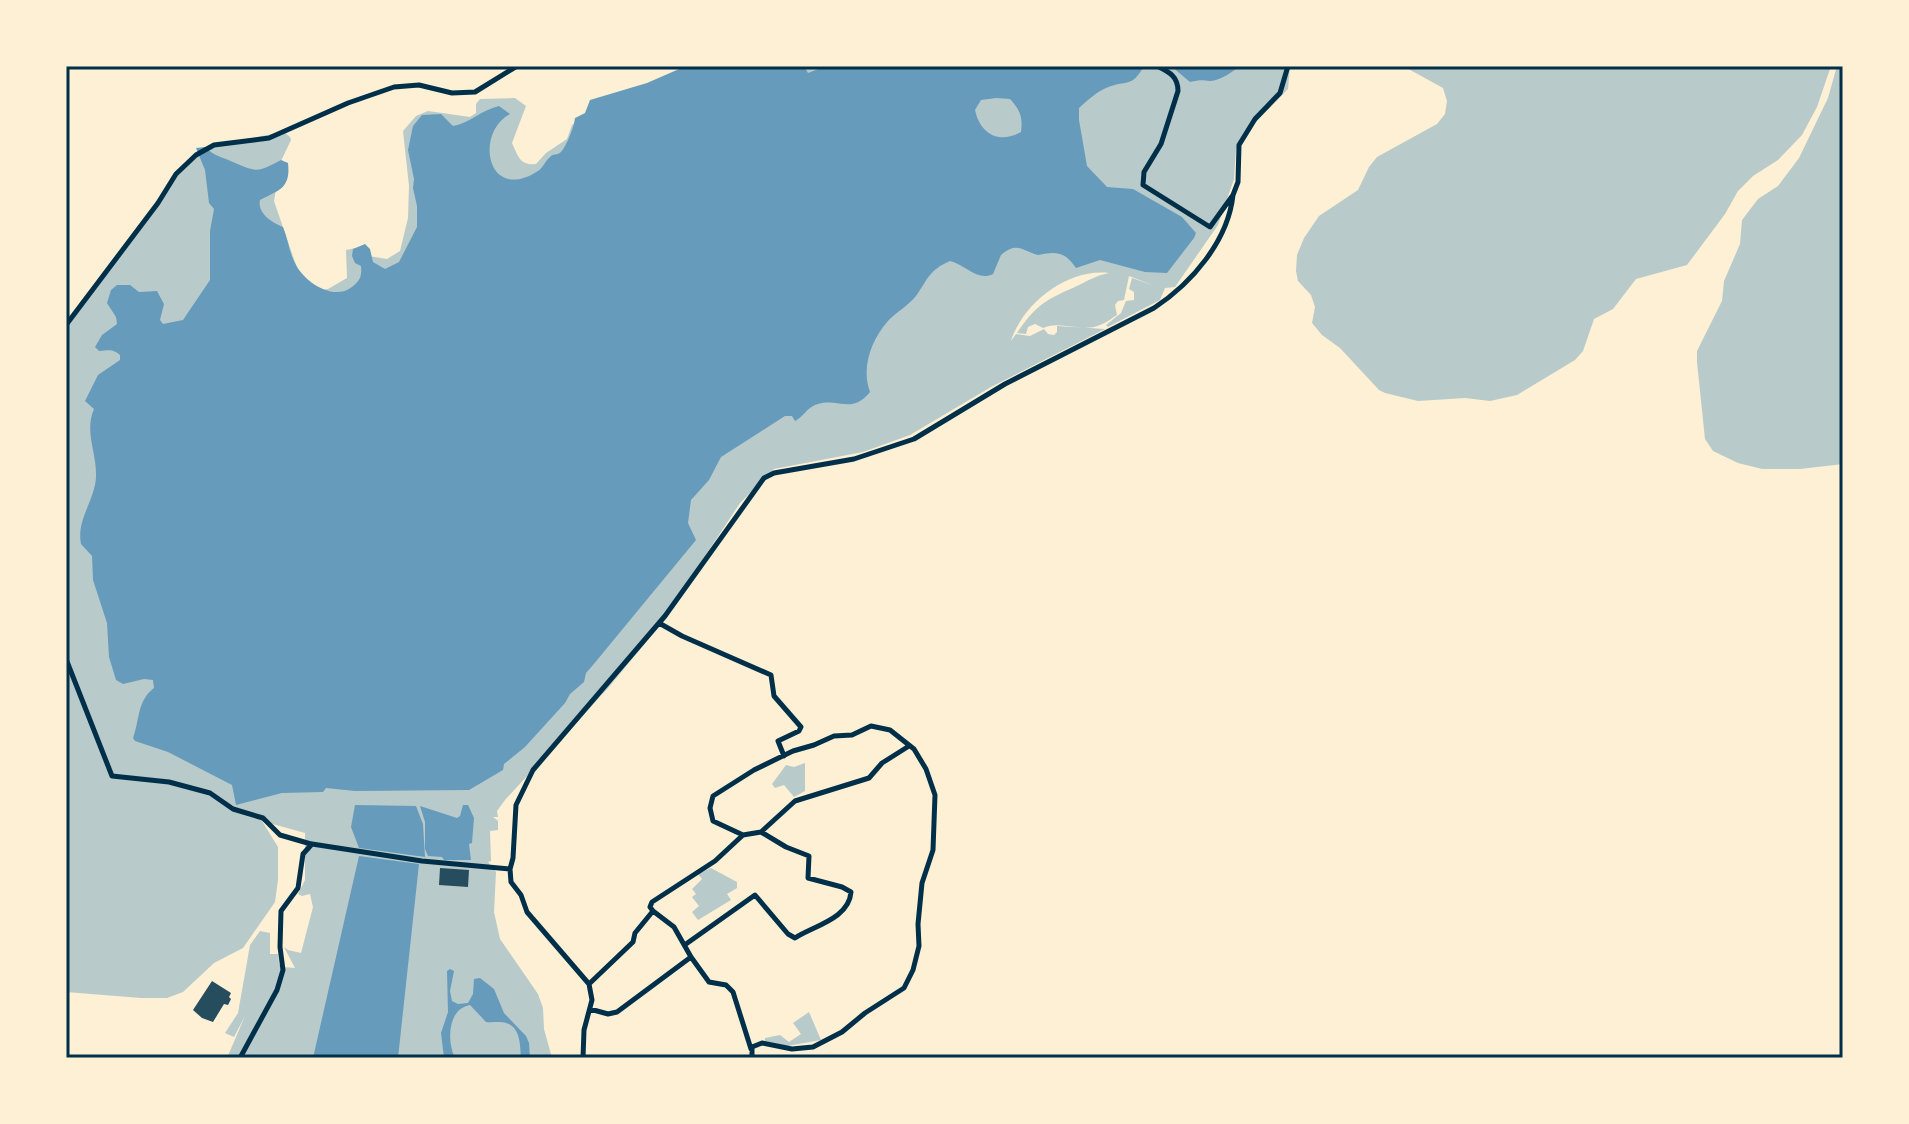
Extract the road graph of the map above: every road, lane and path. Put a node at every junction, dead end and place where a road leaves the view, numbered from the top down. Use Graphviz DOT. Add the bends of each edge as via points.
graph roads {
  1 [pos="517,66"];
  2 [pos="1157,66"];
  3 [pos="1288,66"];
  4 [pos="1233,195"];
  5 [pos="66,325"];
  6 [pos="659,623"];
  7 [pos="66,659"];
  8 [pos="909,746"];
  9 [pos="784,756"];
  10 [pos="761,832"];
  11 [pos="743,835"];
  12 [pos="312,844"];
  13 [pos="510,869"];
  14 [pos="653,911"];
  15 [pos="686,944"];
  16 [pos="691,957"];
  17 [pos="589,984"];
  18 [pos="590,1009"];
  19 [pos="751,1050"];
  20 [pos="240,1058"];
  21 [pos="583,1058"];
  22 [pos="752,1058"];
  1 -- 5 [label="street" via="475,92 394,87 269,138 207,148 176,174"];
  2 -- 4 [label="street" via="1171,73 1178,91 1143,185 1210,227"];
  3 -- 4 [label="street" via="1280,93 1239,145"];
  4 -- 6 [label="street" via="1229,219 1206,258 1175,294 1154,308 1005,384 914,439 854,459 764,478"];
  6 -- 9 [label="street" via="771,675 774,696 801,727 778,741"];
  6 -- 13 [label="street" via="533,770 516,805"];
  7 -- 12 [label="street" via="112,776 210,793 236,810 263,818 283,837"];
  8 -- 9 [label="street" via="890,730 871,726"];
  8 -- 10 [label="street" via="869,778 795,801"];
  8 -- 19 [label="street" via="926,769 936,807 932,854 921,890 919,946 910,978 894,995 816,1046 759,1044"];
  9 -- 11 [label="street" via="712,797 713,821"];
  10 -- 11 [label="street"];
  10 -- 15 [label="street" via="809,856 808,878 847,889 850,901 827,923 795,938 754,895"];
  11 -- 14 [label="street" via="715,861 656,898 650,904"];
  12 -- 13 [label="street"];
  12 -- 20 [label="street" via="303,854 298,888 281,911 283,970 277,990"];
  13 -- 17 [label="street" via="527,912"];
  14 -- 15 [label="street"];
  14 -- 17 [label="street" via="631,944"];
  15 -- 16 [label="street"];
  16 -- 18 [label="street" via="617,1012"];
  16 -- 19 [label="street" via="711,984 726,985 733,992"];
  17 -- 18 [label="street"];
  18 -- 21 [label="street"];
  19 -- 22 [label="street"];
}
